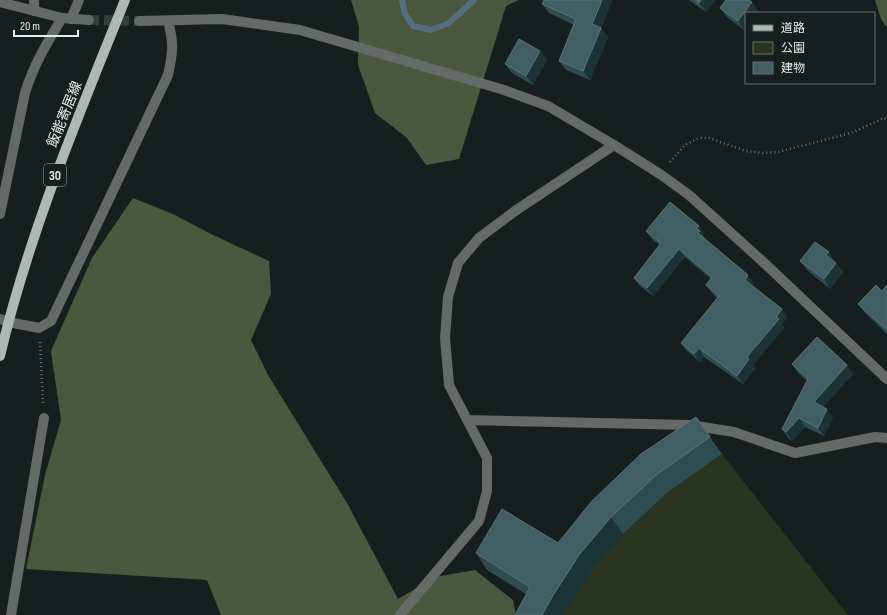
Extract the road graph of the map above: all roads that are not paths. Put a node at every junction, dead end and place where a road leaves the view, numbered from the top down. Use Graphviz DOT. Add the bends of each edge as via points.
graph roads {
  1 [pos="34,0"];
  2 [pos="79,0"];
  3 [pos="125,0"];
  4 [pos="0,2"];
  5 [pos="34,11"];
  6 [pos="67,18"];
  7 [pos="89,20"];
  8 [pos="168,20"];
  9 [pos="139,21"];
  10 [pos="614,145"];
  11 [pos="0,214"];
  12 [pos="4,321"];
  13 [pos="0,356"];
  14 [pos="887,380"];
  15 [pos="44,418"];
  16 [pos="467,420"];
  17 [pos="887,438"];
  18 [pos="11,615"];
  19 [pos="400,615"];
  1 -- 5 [label="street"];
  2 -- 6 [label="street"];
  3 -- 12 [label="main road, 飯能寄居線 / 30" via="59,165"];
  4 -- 5 [label="street"];
  5 -- 6 [label="street"];
  6 -- 7 [label="street"];
  6 -- 11 [label="street" via="40,54 31,74"];
  8 -- 9 [label="street"];
  8 -- 10 [label="street" via="222,19 300,30 501,89 548,106"];
  8 -- 12 [label="street" via="173,51 168,75 51,321 39,328"];
  10 -- 14 [label="street" via="689,196"];
  10 -- 16 [label="street" via="514,211 479,238 458,263 448,297 445,338 450,385"];
  12 -- 13 [label="main road, 飯能寄居線 / 30"];
  15 -- 18 [label="street"];
  16 -- 17 [label="street" via="690,425 734,432 795,453 875,437"];
  16 -- 19 [label="street" via="487,458 487,491 479,521"];
}
